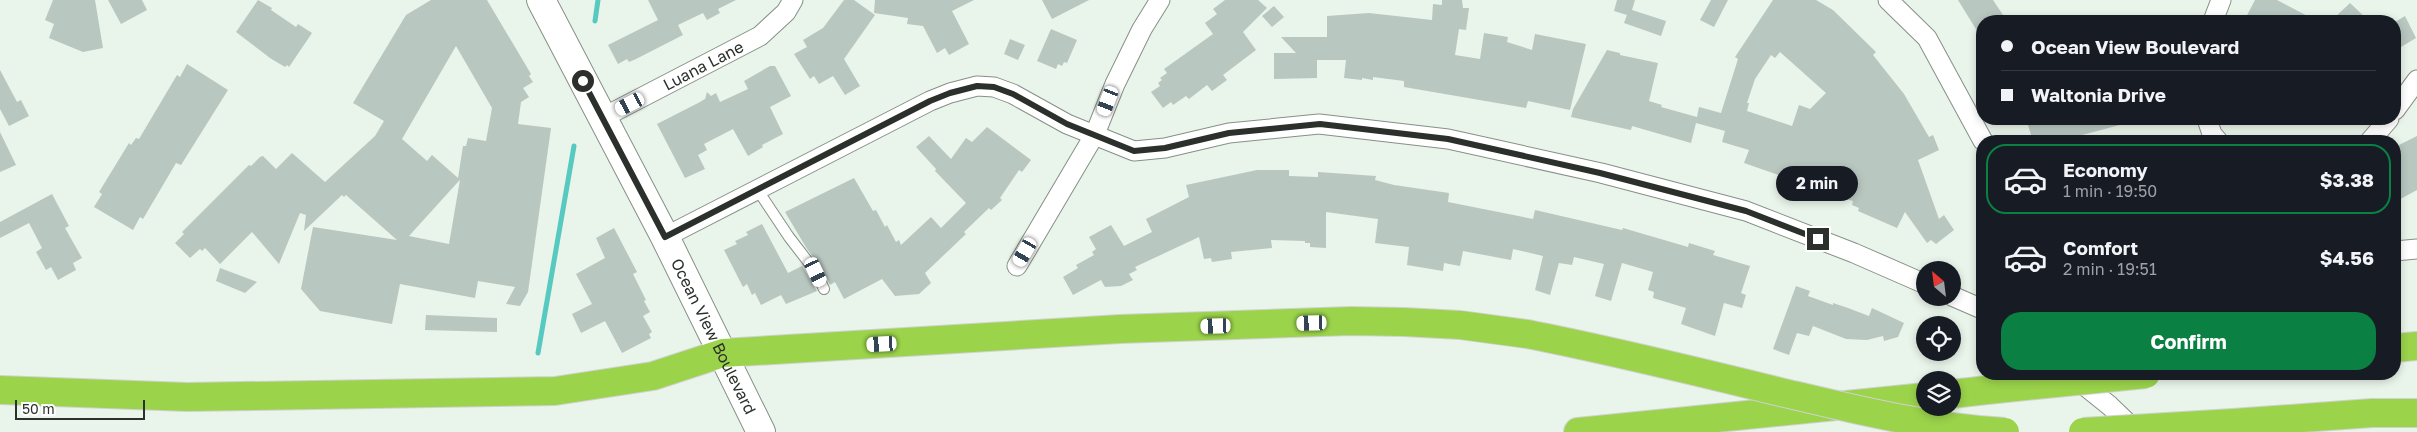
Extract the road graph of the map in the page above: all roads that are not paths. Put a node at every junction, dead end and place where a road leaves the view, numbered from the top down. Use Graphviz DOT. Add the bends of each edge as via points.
graph roads {
  1 [pos="541,0"];
  2 [pos="793,0"];
  3 [pos="1888,0"];
  4 [pos="2221,0"];
  5 [pos="1156,1"];
  6 [pos="2215,15"];
  7 [pos="2417,80"];
  8 [pos="2401,102"];
  9 [pos="602,118"];
  10 [pos="2384,125"];
  11 [pos="1095,134"];
  12 [pos="1980,135"];
  13 [pos="2375,135"];
  14 [pos="757,188"];
  15 [pos="665,237"];
  16 [pos="2417,249"];
  17 [pos="2401,250"];
  18 [pos="1017,266"];
  19 [pos="1916,280"];
  20 [pos="824,289"];
  21 [pos="1961,300"];
  22 [pos="1976,306"];
  23 [pos="2417,346"];
  24 [pos="2401,347"];
  25 [pos="723,353"];
  26 [pos="2077,380"];
  27 [pos="2086,380"];
  28 [pos="0,390"];
  29 [pos="1961,393"];
  30 [pos="1916,398"];
  31 [pos="2417,413"];
  32 [pos="761,432"];
  33 [pos="1578,432"];
  34 [pos="2005,432"];
  35 [pos="2083,432"];
  36 [pos="2137,432"];
  1 -- 9 [label="main road, Ocean View Boulevard"];
  2 -- 9 [label="street, Luana Lane" via="786,12 760,36"];
  3 -- 12 [label="street" via="1927,38"];
  4 -- 6 [label="street"];
  5 -- 11 [label="street" via="1114,84"];
  7 -- 8 [label="street"];
  9 -- 15 [label="main road, Ocean View Boulevard"];
  10 -- 13 [label="street"];
  11 -- 14 [label="street" via="1067,124 1013,94 994,87 977,86 930,101"];
  11 -- 18 [label="street"];
  11 -- 19 [label="street" via="1134,151 1165,148 1229,133 1320,124 1448,139 1600,173 1746,211"];
  14 -- 15 [label="street"];
  14 -- 20 [label="lane" via="788,237 816,272"];
  15 -- 25 [label="main road, Ocean View Boulevard"];
  16 -- 17 [label="street"];
  21 -- 22 [label="street"];
  23 -- 24 [label="highway"];
  25 -- 28 [label="highway" via="653,376 555,391 187,398"];
  25 -- 32 [label="main road, Ocean View Boulevard"];
  25 -- 34 [label="highway, bridge" via="1120,329 1351,321 1460,325 1585,346 1878,415 1961,430"];
  26 -- 36 [label="street"];
  27 -- 29 [label="highway, bridge"];
  30 -- 33 [label="highway"];
  31 -- 35 [label="highway, bridge" via="2372,413"];
}
